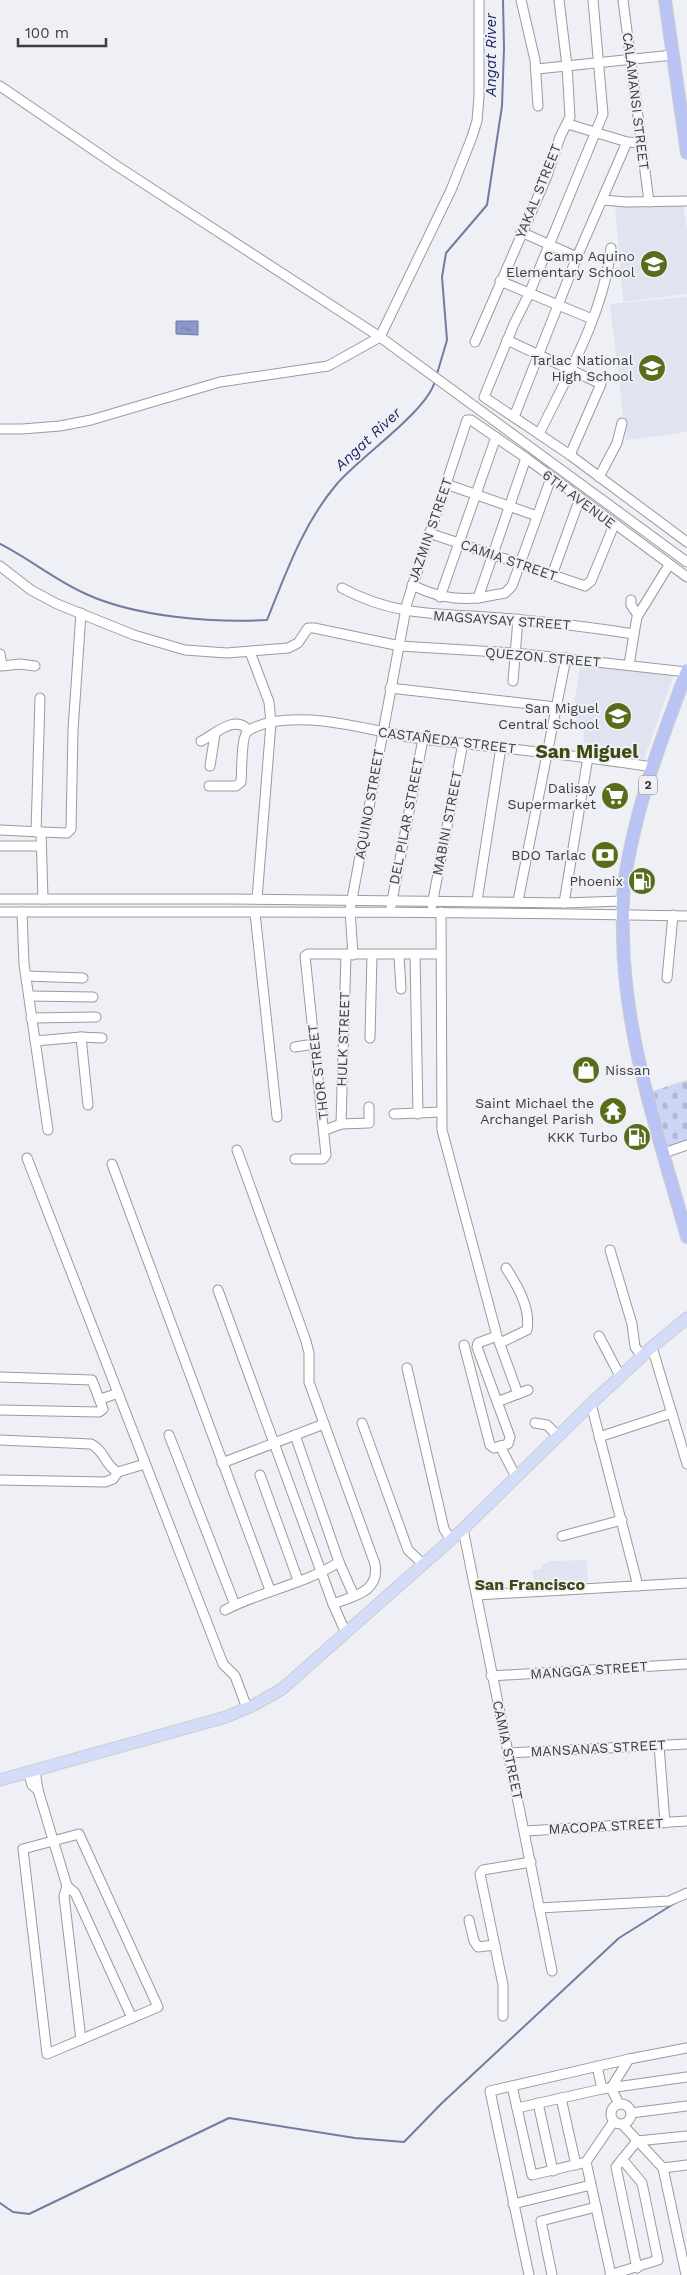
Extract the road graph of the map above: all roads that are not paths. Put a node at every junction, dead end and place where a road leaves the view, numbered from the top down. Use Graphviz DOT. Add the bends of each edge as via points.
graph roads {
  1 [pos="479,0"];
  2 [pos="521,0"];
  3 [pos="559,0"];
  4 [pos="593,0"];
  5 [pos="623,0"];
  6 [pos="665,0"];
  7 [pos="673,55"];
  8 [pos="632,60"];
  9 [pos="599,63"];
  10 [pos="568,66"];
  11 [pos="537,69"];
  12 [pos="0,86"];
  13 [pos="538,106"];
  14 [pos="568,124"];
  15 [pos="596,133"];
  16 [pos="627,142"];
  17 [pos="642,143"];
  18 [pos="687,150"];
  19 [pos="604,200"];
  20 [pos="687,201"];
  21 [pos="649,202"];
  22 [pos="521,232"];
  23 [pos="549,243"];
  24 [pos="611,248"];
  25 [pos="578,256"];
  26 [pos="500,281"];
  27 [pos="529,294"];
  28 [pos="558,306"];
  29 [pos="592,319"];
  30 [pos="380,337"];
  31 [pos="507,340"];
  32 [pos="475,342"];
  33 [pos="537,355"];
  34 [pos="571,369"];
  35 [pos="514,417"];
  36 [pos="472,420"];
  37 [pos="622,423"];
  38 [pos="0,429"];
  39 [pos="540,434"];
  40 [pos="496,437"];
  41 [pos="570,455"];
  42 [pos="526,458"];
  43 [pos="551,478"];
  44 [pos="600,478"];
  45 [pos="446,484"];
  46 [pos="476,494"];
  47 [pos="622,494"];
  48 [pos="580,498"];
  49 [pos="508,505"];
  50 [pos="609,505"];
  51 [pos="538,516"];
  52 [pos="614,525"];
  53 [pos="429,532"];
  54 [pos="687,542"];
  55 [pos="460,543"];
  56 [pos="492,554"];
  57 [pos="687,562"];
  58 [pos="521,564"];
  59 [pos="669,565"];
  60 [pos="0,566"];
  61 [pos="552,575"];
  62 [pos="687,577"];
  63 [pos="412,585"];
  64 [pos="342,588"];
  65 [pos="440,597"];
  66 [pos="478,598"];
  67 [pos="631,600"];
  68 [pos="406,612"];
  69 [pos="81,613"];
  70 [pos="638,616"];
  71 [pos="518,619"];
  72 [pos="634,634"];
  73 [pos="400,646"];
  74 [pos="250,652"];
  75 [pos="515,653"];
  76 [pos="0,654"];
  77 [pos="566,658"];
  78 [pos="629,665"];
  79 [pos="35,666"];
  80 [pos="687,672"];
  81 [pos="513,681"];
  82 [pos="390,688"];
  83 [pos="40,698"];
  84 [pos="556,707"];
  85 [pos="271,723"];
  86 [pos="248,730"];
  87 [pos="382,733"];
  88 [pos="215,734"];
  89 [pos="423,739"];
  90 [pos="201,741"];
  91 [pos="463,743"];
  92 [pos="501,747"];
  93 [pos="546,752"];
  94 [pos="588,757"];
  95 [pos="210,766"];
  96 [pos="653,767"];
  97 [pos="209,786"];
  98 [pos="0,830"];
  99 [pos="38,832"];
  100 [pos="0,846"];
  101 [pos="40,846"];
  102 [pos="0,899"];
  103 [pos="257,899"];
  104 [pos="518,901"];
  105 [pos="564,903"];
  106 [pos="37,904"];
  107 [pos="324,906"];
  108 [pos="482,906"];
  109 [pos="351,907"];
  110 [pos="391,907"];
  111 [pos="623,907"];
  112 [pos="434,908"];
  113 [pos="0,912"];
  114 [pos="22,912"];
  115 [pos="255,914"];
  116 [pos="673,915"];
  117 [pos="687,916"];
  118 [pos="441,954"];
  119 [pos="349,955"];
  120 [pos="372,955"];
  121 [pos="399,955"];
  122 [pos="415,955"];
  123 [pos="26,976"];
  124 [pos="84,978"];
  125 [pos="667,978"];
  126 [pos="401,989"];
  127 [pos="29,996"];
  128 [pos="93,997"];
  129 [pos="96,1017"];
  130 [pos="31,1018"];
  131 [pos="81,1037"];
  132 [pos="102,1038"];
  133 [pos="370,1038"];
  134 [pos="35,1041"];
  135 [pos="314,1044"];
  136 [pos="295,1046"];
  137 [pos="88,1105"];
  138 [pos="369,1107"];
  139 [pos="441,1112"];
  140 [pos="394,1114"];
  141 [pos="418,1114"];
  142 [pos="277,1117"];
  143 [pos="341,1124"];
  144 [pos="48,1130"];
  145 [pos="325,1130"];
  146 [pos="687,1145"];
  147 [pos="237,1150"];
  148 [pos="664,1153"];
  149 [pos="27,1158"];
  150 [pos="295,1159"];
  151 [pos="112,1164"];
  152 [pos="687,1237"];
  153 [pos="610,1250"];
  154 [pos="506,1268"];
  155 [pos="218,1290"];
  156 [pos="687,1318"];
  157 [pos="599,1336"];
  158 [pos="498,1339"];
  159 [pos="464,1346"];
  160 [pos="652,1347"];
  161 [pos="642,1356"];
  162 [pos="407,1368"];
  163 [pos="620,1376"];
  164 [pos="0,1377"];
  165 [pos="528,1390"];
  166 [pos="118,1393"];
  167 [pos="518,1394"];
  168 [pos="101,1400"];
  169 [pos="497,1402"];
  170 [pos="591,1404"];
  171 [pos="0,1410"];
  172 [pos="672,1413"];
  173 [pos="362,1423"];
  174 [pos="535,1423"];
  175 [pos="324,1424"];
  176 [pos="170,1435"];
  177 [pos="294,1435"];
  178 [pos="558,1436"];
  179 [pos="599,1436"];
  180 [pos="0,1440"];
  181 [pos="273,1444"];
  182 [pos="500,1446"];
  183 [pos="222,1463"];
  184 [pos="145,1464"];
  185 [pos="687,1464"];
  186 [pos="118,1472"];
  187 [pos="260,1475"];
  188 [pos="514,1475"];
  189 [pos="0,1480"];
  190 [pos="622,1520"];
  191 [pos="463,1529"];
  192 [pos="448,1536"];
  193 [pos="562,1536"];
  194 [pos="419,1561"];
  195 [pos="339,1562"];
  196 [pos="322,1573"];
  197 [pos="298,1580"];
  198 [pos="687,1583"];
  199 [pos="638,1586"];
  200 [pos="270,1590"];
  201 [pos="477,1595"];
  202 [pos="354,1596"];
  203 [pos="333,1604"];
  204 [pos="234,1605"];
  205 [pos="225,1610"];
  206 [pos="345,1631"];
  207 [pos="687,1664"];
  208 [pos="491,1676"];
  209 [pos="247,1708"];
  210 [pos="687,1744"];
  211 [pos="659,1745"];
  212 [pos="508,1753"];
  213 [pos="31,1771"];
  214 [pos="0,1780"];
  215 [pos="687,1821"];
  216 [pos="665,1823"];
  217 [pos="526,1831"];
  218 [pos="53,1841"];
  219 [pos="531,1862"];
  220 [pos="68,1886"];
  221 [pos="687,1893"];
  222 [pos="539,1908"];
  223 [pos="469,1920"];
  224 [pos="495,1945"];
  225 [pos="552,1971"];
  226 [pos="503,2016"];
  227 [pos="132,2018"];
  228 [pos="80,2040"];
  229 [pos="687,2048"];
  230 [pos="629,2059"];
  231 [pos="597,2066"];
  232 [pos="687,2077"];
  233 [pos="512,2086"];
  234 [pos="606,2088"];
  235 [pos="560,2098"];
  236 [pos="538,2103"];
  237 [pos="619,2104"];
  238 [pos="687,2106"];
  239 [pos="517,2108"];
  240 [pos="631,2113"];
  241 [pos="618,2122"];
  242 [pos="687,2136"];
  243 [pos="637,2141"];
  244 [pos="622,2159"];
  245 [pos="586,2162"];
  246 [pos="576,2165"];
  247 [pos="687,2165"];
  248 [pos="663,2168"];
  249 [pos="554,2171"];
  250 [pos="591,2185"];
  251 [pos="513,2204"];
  252 [pos="596,2207"];
  253 [pos="637,2268"];
  254 [pos="529,2275"];
  255 [pos="552,2275"];
  256 [pos="610,2275"];
  257 [pos="686,2275"];
  1 -- 30 [label="street" via="478,96 472,137 452,190"];
  2 -- 11 [label="street"];
  3 -- 10 [label="street"];
  4 -- 9 [label="street"];
  5 -- 8 [label="street, CALAMANSI STREET"];
  6 -- 7 [label="highway"];
  7 -- 8 [label="street"];
  7 -- 18 [label="highway"];
  8 -- 9 [label="street"];
  8 -- 17 [label="street, CALAMANSI STREET"];
  9 -- 10 [label="street"];
  9 -- 15 [label="street" via="602,114"];
  10 -- 11 [label="street"];
  10 -- 14 [label="street"];
  11 -- 13 [label="street"];
  12 -- 30 [label="street"];
  14 -- 15 [label="street"];
  14 -- 22 [label="street, YAKAL STREET"];
  15 -- 16 [label="street"];
  15 -- 23 [label="street"];
  16 -- 17 [label="street"];
  16 -- 19 [label="street"];
  17 -- 21 [label="street, CALAMANSI STREET"];
  19 -- 21 [label="street"];
  19 -- 25 [label="street"];
  20 -- 21 [label="street"];
  22 -- 23 [label="street"];
  22 -- 26 [label="street, YAKAL STREET"];
  23 -- 25 [label="street"];
  23 -- 27 [label="street"];
  24 -- 29 [label="street" via="605,282"];
  25 -- 28 [label="street"];
  26 -- 27 [label="street"];
  26 -- 32 [label="street, YAKAL STREET"];
  27 -- 28 [label="street"];
  27 -- 31 [label="street"];
  28 -- 29 [label="street"];
  28 -- 33 [label="street"];
  29 -- 34 [label="street"];
  30 -- 38 [label="street" via="328,366 220,382 91,420 22,430"];
  30 -- 50 [label="street"];
  31 -- 33 [label="street"];
  31 -- 35 [label="street" via="484,397"];
  33 -- 34 [label="street"];
  33 -- 35 [label="street"];
  34 -- 39 [label="street"];
  34 -- 41 [label="street" via="598,381 601,386"];
  35 -- 39 [label="street"];
  36 -- 40 [label="street, 6TH AVENUE"];
  36 -- 45 [label="street, JAZMIN STREET" via="467,420"];
  37 -- 44 [label="street" via="617,443"];
  39 -- 41 [label="street"];
  40 -- 42 [label="street, 6TH AVENUE"];
  40 -- 46 [label="street"];
  41 -- 44 [label="street"];
  42 -- 43 [label="street, 6TH AVENUE"];
  42 -- 49 [label="street"];
  43 -- 48 [label="street, 6TH AVENUE"];
  43 -- 51 [label="street"];
  44 -- 47 [label="street"];
  45 -- 46 [label="street"];
  45 -- 53 [label="street, JAZMIN STREET"];
  46 -- 49 [label="street"];
  46 -- 55 [label="street"];
  47 -- 50 [label="street"];
  47 -- 54 [label="street"];
  48 -- 52 [label="street, 6TH AVENUE"];
  48 -- 61 [label="street"];
  49 -- 51 [label="street"];
  49 -- 56 [label="street"];
  50 -- 57 [label="street"];
  51 -- 58 [label="street"];
  52 -- 59 [label="street, 6TH AVENUE"];
  52 -- 61 [label="street, CAMIA STREET" via="589,585 583,586"];
  53 -- 55 [label="street, CAMIA STREET"];
  53 -- 63 [label="street, JAZMIN STREET"];
  55 -- 56 [label="street, CAMIA STREET"];
  55 -- 65 [label="street"];
  56 -- 58 [label="street, CAMIA STREET"];
  56 -- 66 [label="street"];
  58 -- 61 [label="street, CAMIA STREET"];
  58 -- 66 [label="street" via="512,586 505,593"];
  59 -- 62 [label="street, 6TH AVENUE"];
  59 -- 70 [label="street"];
  60 -- 69 [label="street" via="38,594"];
  63 -- 65 [label="street"];
  63 -- 68 [label="street, JAZMIN STREET"];
  64 -- 68 [label="street, MAGSAYSAY STREET"];
  65 -- 66 [label="street" via="452,600"];
  67 -- 70 [label="street"];
  68 -- 71 [label="street, MAGSAYSAY STREET"];
  68 -- 73 [label="street, JAZMIN STREET"];
  69 -- 74 [label="street" via="134,635 185,650"];
  69 -- 99 [label="street" via="73,730 71,829 67,833"];
  70 -- 72 [label="street"];
  71 -- 72 [label="street, MAGSAYSAY STREET"];
  71 -- 75 [label="street"];
  72 -- 78 [label="street"];
  73 -- 74 [label="street" via="314,628 304,632 295,646"];
  73 -- 75 [label="street, QUEZON STREET"];
  73 -- 82 [label="street, AQUINO STREET"];
  74 -- 85 [label="street" via="269,702"];
  75 -- 77 [label="street, QUEZON STREET"];
  75 -- 81 [label="street"];
  76 -- 79 [label="street" via="2,666"];
  77 -- 78 [label="street, QUEZON STREET"];
  77 -- 84 [label="street"];
  78 -- 80 [label="street, QUEZON STREET"];
  80 -- 96 [label="highway, 2"];
  82 -- 84 [label="street"];
  82 -- 87 [label="street, AQUINO STREET"];
  83 -- 99 [label="street"];
  84 -- 93 [label="street"];
  85 -- 86 [label="street, CASTAÑEDA STREET"];
  85 -- 87 [label="street, CASTAÑEDA STREET" via="312,720"];
  85 -- 103 [label="street"];
  86 -- 88 [label="street" via="244,726 233,725"];
  86 -- 97 [label="street" via="244,736 241,782 236,786"];
  87 -- 89 [label="street, CASTAÑEDA STREET"];
  87 -- 109 [label="street, AQUINO STREET"];
  88 -- 90 [label="street"];
  88 -- 95 [label="street"];
  89 -- 91 [label="street, CASTAÑEDA STREET"];
  89 -- 110 [label="street, DEL PILAR STREET"];
  91 -- 92 [label="street, CASTAÑEDA STREET"];
  91 -- 112 [label="street, MABINI STREET"];
  92 -- 93 [label="street, CASTAÑEDA STREET"];
  92 -- 108 [label="street"];
  93 -- 94 [label="street, CASTAÑEDA STREET"];
  93 -- 104 [label="street"];
  94 -- 96 [label="street, CASTAÑEDA STREET"];
  94 -- 105 [label="street"];
  96 -- 111 [label="highway, 2" via="636,826"];
  98 -- 99 [label="street"];
  99 -- 101 [label="street"];
  100 -- 101 [label="street"];
  101 -- 106 [label="street"];
  102 -- 106 [label="street"];
  103 -- 106 [label="street"];
  103 -- 107 [label="street"];
  104 -- 105 [label="street"];
  104 -- 108 [label="street"];
  105 -- 111 [label="street"];
  106 -- 114 [label="street"];
  106 -- 115 [label="street"];
  107 -- 109 [label="street"];
  107 -- 115 [label="street"];
  108 -- 111 [label="street"];
  108 -- 112 [label="street"];
  108 -- 112 [label="street"];
  109 -- 110 [label="street"];
  109 -- 119 [label="street, AQUINO STREET"];
  110 -- 112 [label="street"];
  111 -- 116 [label="street"];
  111 -- 148 [label="highway, 2" via="629,1011"];
  112 -- 118 [label="street, MABINI STREET"];
  113 -- 114 [label="street"];
  114 -- 123 [label="street"];
  115 -- 142 [label="street"];
  116 -- 117 [label="street"];
  116 -- 125 [label="street"];
  118 -- 122 [label="street"];
  118 -- 139 [label="street, MABINI STREET"];
  119 -- 120 [label="street"];
  119 -- 135 [label="street, THOR STREET" via="305,956"];
  119 -- 143 [label="street, HULK STREET"];
  120 -- 121 [label="street"];
  120 -- 133 [label="street"];
  121 -- 122 [label="street"];
  121 -- 126 [label="street"];
  122 -- 141 [label="street"];
  123 -- 124 [label="street"];
  123 -- 127 [label="street"];
  127 -- 128 [label="street"];
  127 -- 130 [label="street"];
  129 -- 130 [label="street"];
  130 -- 134 [label="street"];
  131 -- 132 [label="street"];
  131 -- 134 [label="street"];
  131 -- 137 [label="street"];
  134 -- 144 [label="street"];
  135 -- 136 [label="street"];
  135 -- 145 [label="street, THOR STREET"];
  138 -- 143 [label="street" via="369,1123"];
  139 -- 141 [label="street"];
  139 -- 158 [label="street, MABINI STREET" via="446,1152 466,1214"];
  140 -- 141 [label="street"];
  143 -- 145 [label="street"];
  145 -- 150 [label="street, THOR STREET" via="325,1158"];
  146 -- 148 [label="street"];
  147 -- 175 [label="street" via="306,1341 309,1382"];
  148 -- 152 [label="highway, 2"];
  149 -- 166 [label="street"];
  151 -- 183 [label="street"];
  153 -- 161 [label="street" via="632,1324 634,1347"];
  154 -- 158 [label="street" via="519,1288 528,1323 522,1334"];
  155 -- 181 [label="street"];
  156 -- 160 [label="main road"];
  157 -- 163 [label="street"];
  158 -- 167 [label="street, MABINI STREET"];
  158 -- 169 [label="street" via="478,1343 477,1347"];
  159 -- 182 [label="street" via="490,1445 494,1448"];
  160 -- 161 [label="main road"];
  160 -- 172 [label="street"];
  161 -- 163 [label="main road"];
  162 -- 192 [label="street"];
  163 -- 170 [label="main road"];
  164 -- 168 [label="street" via="86,1378 92,1380"];
  165 -- 167 [label="street"];
  166 -- 168 [label="street"];
  166 -- 184 [label="street"];
  167 -- 169 [label="street"];
  168 -- 171 [label="street" via="103,1409 99,1412"];
  169 -- 182 [label="street" via="510,1437 508,1444"];
  170 -- 178 [label="main road"];
  170 -- 179 [label="street"];
  172 -- 179 [label="street"];
  172 -- 185 [label="street"];
  173 -- 194 [label="street" via="408,1550"];
  174 -- 178 [label="street" via="547,1425"];
  175 -- 177 [label="street"];
  175 -- 202 [label="street" via="376,1570 375,1582"];
  176 -- 204 [label="street"];
  177 -- 181 [label="street"];
  177 -- 195 [label="street"];
  178 -- 188 [label="main road"];
  179 -- 190 [label="street"];
  180 -- 186 [label="street" via="91,1444 101,1450 109,1465"];
  181 -- 183 [label="street"];
  181 -- 196 [label="street"];
  182 -- 188 [label="street"];
  183 -- 200 [label="street"];
  184 -- 186 [label="street"];
  184 -- 209 [label="street" via="224,1664 235,1676"];
  186 -- 189 [label="street" via="106,1482"];
  187 -- 197 [label="street"];
  188 -- 191 [label="main road"];
  190 -- 193 [label="street"];
  190 -- 199 [label="street"];
  191 -- 192 [label="main road"];
  191 -- 201 [label="street, CAMIA STREET"];
  192 -- 194 [label="main road"];
  194 -- 206 [label="main road"];
  195 -- 196 [label="street"];
  195 -- 202 [label="street"];
  196 -- 197 [label="street"];
  196 -- 203 [label="street"];
  197 -- 200 [label="street"];
  198 -- 199 [label="street"];
  199 -- 201 [label="street"];
  200 -- 204 [label="street"];
  201 -- 208 [label="street, CAMIA STREET"];
  202 -- 203 [label="street"];
  203 -- 206 [label="street"];
  204 -- 205 [label="street"];
  206 -- 209 [label="main road" via="282,1689"];
  207 -- 208 [label="street, MANGGA STREET"];
  208 -- 212 [label="street, CAMIA STREET"];
  209 -- 213 [label="main road" via="226,1717"];
  210 -- 211 [label="street, MANSANAS STREET"];
  211 -- 212 [label="street, MANSANAS STREET"];
  211 -- 216 [label="street"];
  212 -- 217 [label="street, CAMIA STREET"];
  213 -- 214 [label="main road"];
  213 -- 218 [label="street"];
  215 -- 216 [label="street, MACOPA STREET"];
  216 -- 217 [label="street, MACOPA STREET"];
  217 -- 219 [label="street, CAMIA STREET"];
  218 -- 220 [label="street"];
  218 -- 227 [label="street" via="79,1834 158,2007"];
  218 -- 228 [label="street" via="23,1849 47,2054"];
  219 -- 222 [label="street, CAMIA STREET"];
  219 -- 224 [label="street" via="480,1873"];
  220 -- 227 [label="street" via="75,1893"];
  220 -- 228 [label="street" via="64,1896"];
  221 -- 222 [label="street" via="669,1901"];
  222 -- 225 [label="street, CAMIA STREET"];
  223 -- 224 [label="street" via="478,1947"];
  224 -- 226 [label="street" via="503,1985"];
  227 -- 228 [label="street"];
  229 -- 230 [label="street"];
  230 -- 231 [label="street"];
  230 -- 234 [label="street"];
  231 -- 233 [label="street"];
  231 -- 234 [label="street"];
  232 -- 234 [label="street"];
  233 -- 239 [label="street"];
  233 -- 251 [label="street" via="492,2090 490,2094"];
  234 -- 235 [label="street"];
  234 -- 237 [label="street"];
  235 -- 236 [label="street"];
  235 -- 246 [label="street"];
  236 -- 239 [label="street"];
  236 -- 249 [label="street"];
  237 -- 240 [label="street" via="627,2106"];
  237 -- 241 [label="street" via="611,2113"];
  238 -- 240 [label="street"];
  239 -- 249 [label="street" via="532,2175"];
  240 -- 241 [label="street" via="629,2120"];
  241 -- 243 [label="street"];
  241 -- 245 [label="street"];
  242 -- 243 [label="street"];
  243 -- 244 [label="street"];
  243 -- 248 [label="street"];
  244 -- 253 [label="street" via="615,2170"];
  244 -- 253 [label="street" via="642,2183 658,2259"];
  245 -- 246 [label="street"];
  245 -- 250 [label="street"];
  246 -- 249 [label="street"];
  247 -- 248 [label="street"];
  248 -- 257 [label="street"];
  250 -- 251 [label="street"];
  250 -- 252 [label="street"];
  251 -- 254 [label="street"];
  252 -- 255 [label="street" via="541,2221"];
  252 -- 256 [label="street"];
  253 -- 256 [label="street"];
}
